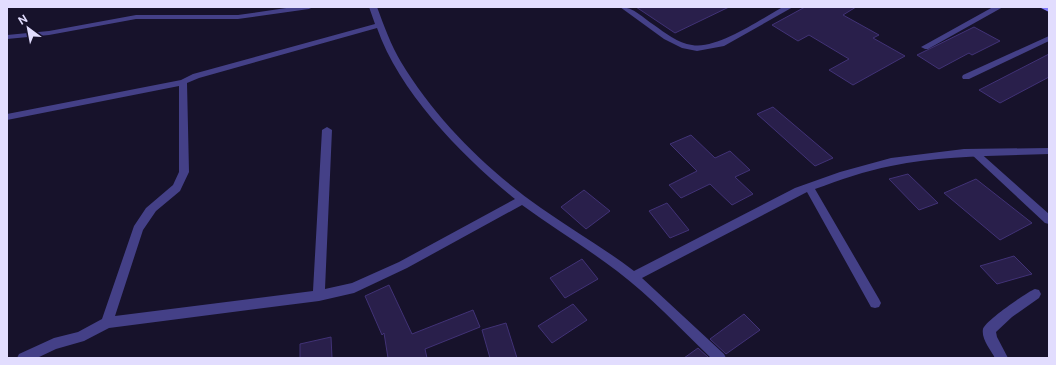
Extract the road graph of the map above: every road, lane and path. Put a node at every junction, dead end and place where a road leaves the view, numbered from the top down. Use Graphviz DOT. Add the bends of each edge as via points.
graph roads {
  1 [pos="234,7"];
  2 [pos="309,7"];
  3 [pos="373,7"];
  4 [pos="624,7"];
  5 [pos="789,7"];
  6 [pos="1000,7"];
  7 [pos="1043,7"];
  8 [pos="1049,10"];
  9 [pos="238,17"];
  10 [pos="379,25"];
  11 [pos="7,37"];
  12 [pos="1049,38"];
  13 [pos="925,47"];
  14 [pos="966,77"];
  15 [pos="183,82"];
  16 [pos="7,118"];
  17 [pos="328,130"];
  18 [pos="1049,151"];
  19 [pos="974,152"];
  20 [pos="809,187"];
  21 [pos="523,200"];
  22 [pos="1049,220"];
  23 [pos="633,277"];
  24 [pos="1035,294"];
  25 [pos="318,296"];
  26 [pos="875,303"];
  27 [pos="107,323"];
  28 [pos="23,358"];
  29 [pos="720,358"];
  30 [pos="1002,358"];
  1 -- 9 [label="street"];
  2 -- 9 [label="street"];
  3 -- 10 [label="street"];
  4 -- 5 [label="street" via="676,42 693,48 721,44"];
  6 -- 13 [label="street"];
  7 -- 8 [label="main road"];
  9 -- 11 [label="street" via="136,17 49,33"];
  10 -- 15 [label="street" via="196,76"];
  10 -- 21 [label="street" via="403,71 434,114 471,155"];
  12 -- 14 [label="street"];
  15 -- 16 [label="street"];
  15 -- 27 [label="street" via="182,181 170,195 157,203 141,223"];
  17 -- 25 [label="street"];
  18 -- 19 [label="street"];
  19 -- 20 [label="street" via="891,162"];
  19 -- 22 [label="street"];
  20 -- 23 [label="street"];
  20 -- 26 [label="street"];
  21 -- 23 [label="street"];
  21 -- 25 [label="street" via="378,278 354,288"];
  23 -- 29 [label="street"];
  24 -- 30 [label="street" via="989,330"];
  25 -- 27 [label="street"];
  27 -- 28 [label="street" via="80,337 54,344"];
}
